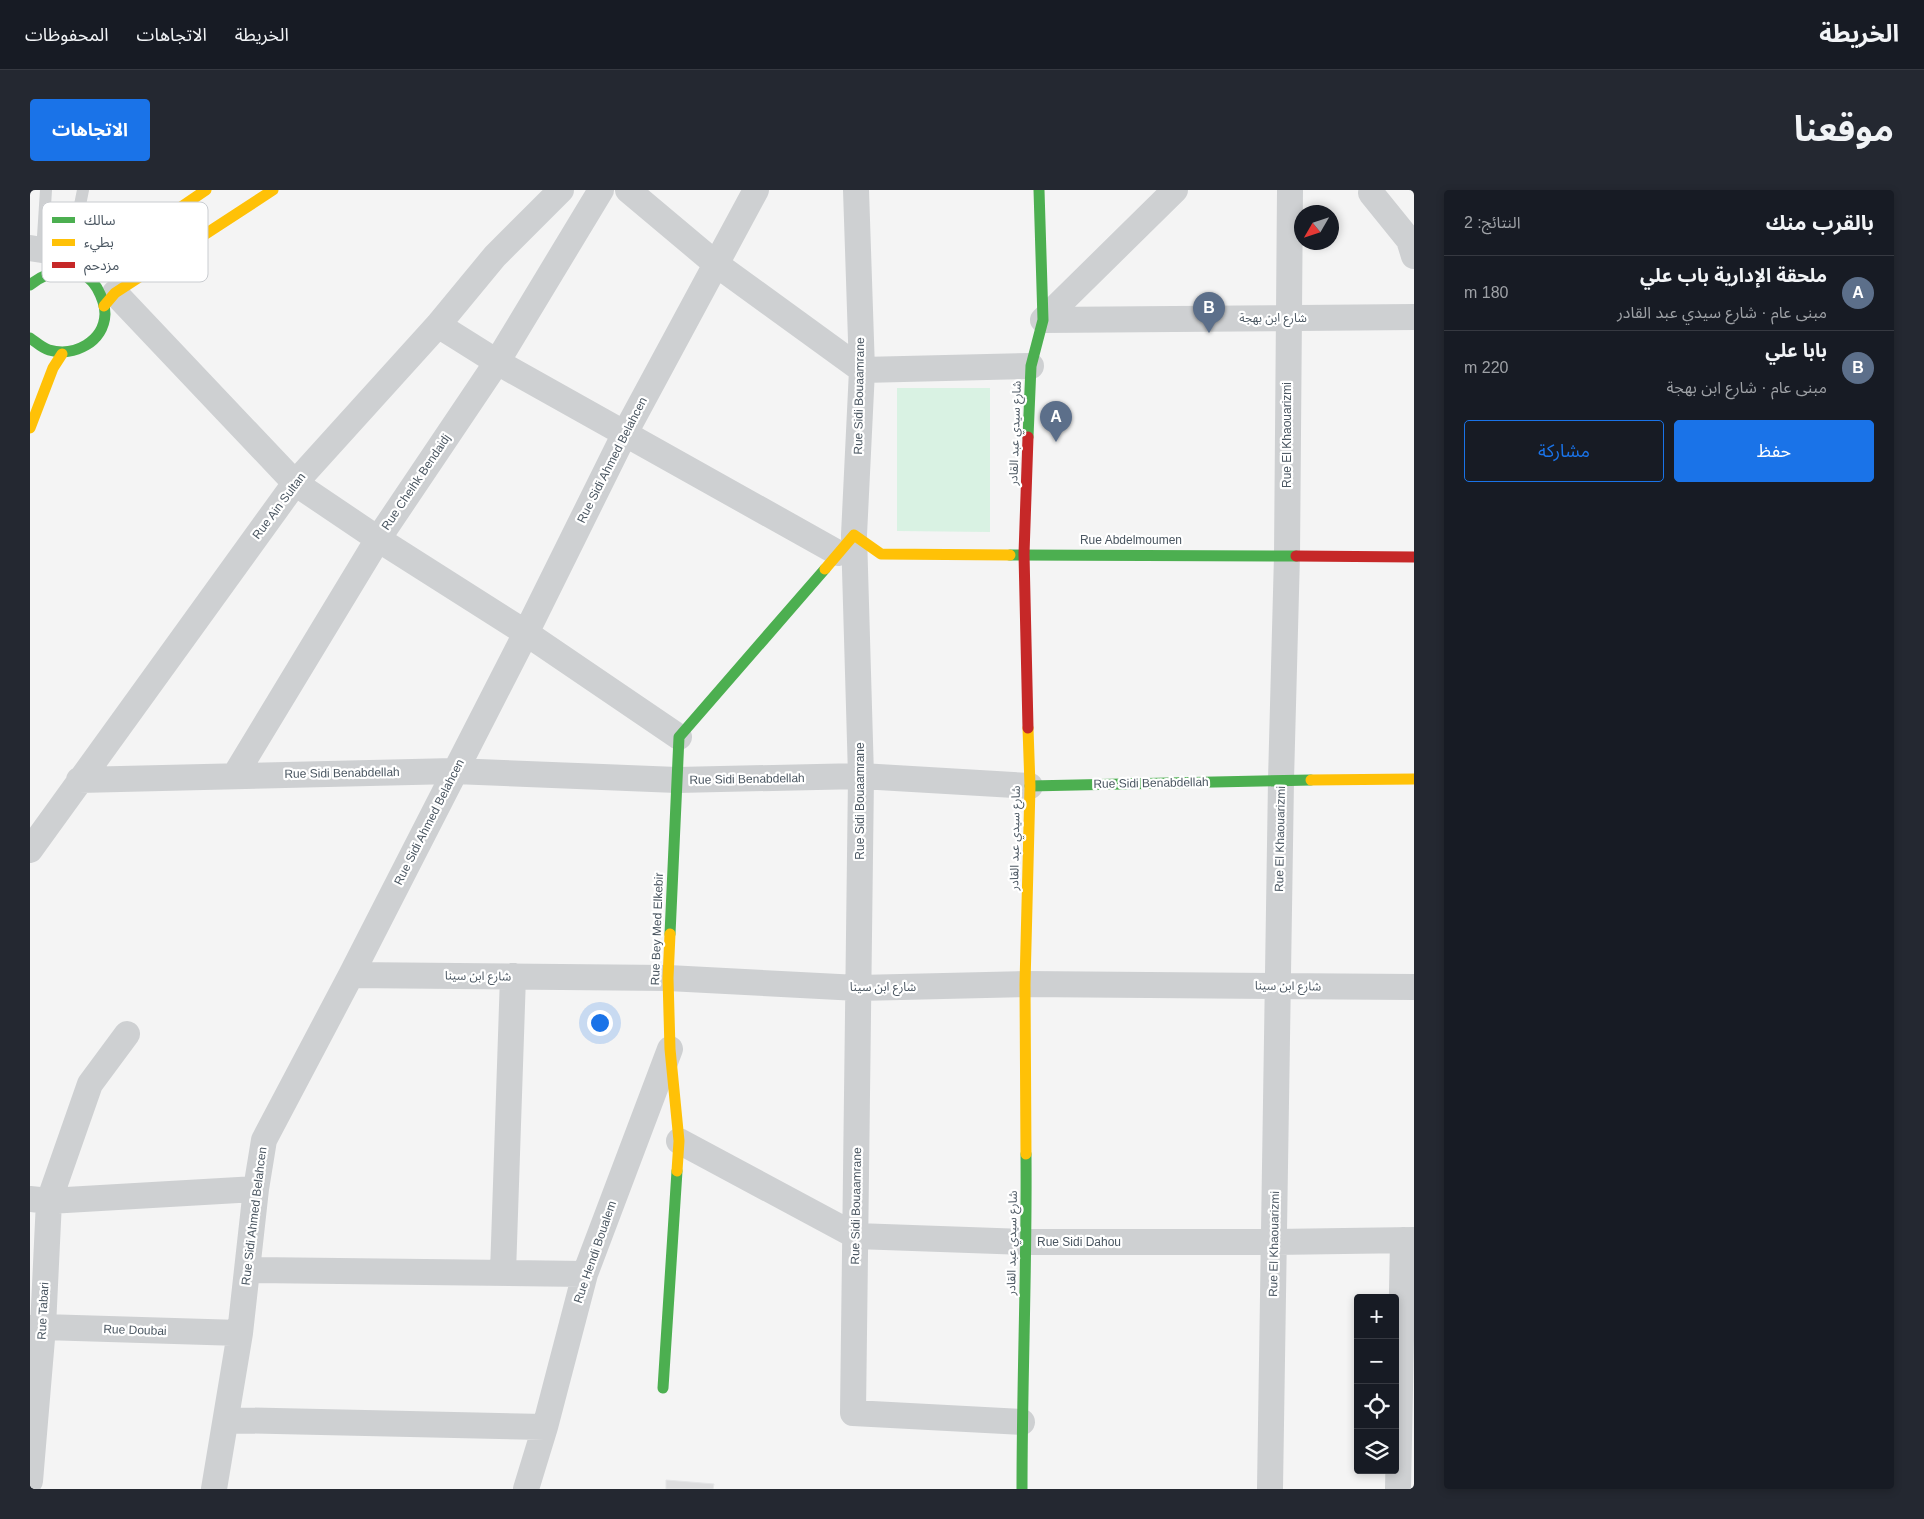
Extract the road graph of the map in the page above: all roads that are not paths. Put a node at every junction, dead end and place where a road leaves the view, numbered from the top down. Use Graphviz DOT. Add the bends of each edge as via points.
graph roads {
  1 [pos="206,190"];
  2 [pos="273,190"];
  3 [pos="561,190"];
  4 [pos="601,190"];
  5 [pos="628,190"];
  6 [pos="756,190"];
  7 [pos="856,190"];
  8 [pos="1039,190"];
  9 [pos="1175,190"];
  10 [pos="1290,190"];
  11 [pos="1371,193"];
  12 [pos="188,202"];
  13 [pos="42,214"];
  14 [pos="208,233"];
  15 [pos="36,249"];
  16 [pos="1414,256"];
  17 [pos="716,264"];
  18 [pos="40,276"];
  19 [pos="90,282"];
  20 [pos="135,282"];
  21 [pos="30,285"];
  22 [pos="110,299"];
  23 [pos="1414,317"];
  24 [pos="1288,318"];
  25 [pos="1043,320"];
  26 [pos="438,325"];
  27 [pos="30,338"];
  28 [pos="62,354"];
  29 [pos="497,362"];
  30 [pos="1031,366"];
  31 [pos="862,370"];
  32 [pos="30,428"];
  33 [pos="625,433"];
  34 [pos="295,483"];
  35 [pos="378,539"];
  36 [pos="849,548"];
  37 [pos="881,554"];
  38 [pos="1024,554"];
  39 [pos="1287,555"];
  40 [pos="1414,557"];
  41 [pos="526,633"];
  42 [pos="679,737"];
  43 [pos="454,771"];
  44 [pos="235,775"];
  45 [pos="861,776"];
  46 [pos="1414,779"];
  47 [pos="79,780"];
  48 [pos="677,780"];
  49 [pos="1281,780"];
  50 [pos="1030,786"];
  51 [pos="30,850"];
  52 [pos="351,974"];
  53 [pos="513,976"];
  54 [pos="668,978"];
  55 [pos="1025,984"];
  56 [pos="1278,986"];
  57 [pos="1414,987"];
  58 [pos="858,988"];
  59 [pos="127,1034"];
  60 [pos="670,1049"];
  61 [pos="679,1141"];
  62 [pos="256,1189"];
  63 [pos="40,1200"];
  64 [pos="856,1236"];
  65 [pos="1409,1240"];
  66 [pos="1027,1242"];
  67 [pos="1274,1242"];
  68 [pos="247,1270"];
  69 [pos="503,1273"];
  70 [pos="585,1274"];
  71 [pos="36,1328"];
  72 [pos="240,1333"];
  73 [pos="663,1388"];
  74 [pos="226,1420"];
  75 [pos="1022,1422"];
  76 [pos="546,1426"];
  77 [pos="30,1481"];
  78 [pos="214,1489"];
  79 [pos="526,1489"];
  80 [pos="1022,1489"];
  81 [pos="1270,1489"];
  82 [pos="1398,1489"];
  1 -- 12 [label="street"];
  2 -- 14 [label="street"];
  3 -- 26 [label="street, Rue Ain Sultan" via="495,256"];
  4 -- 29 [label="street, Rue Cheihk Bendaidj"];
  5 -- 17 [label="street"];
  6 -- 17 [label="street, Rue Sidi Ahmed Belahcen"];
  7 -- 31 [label="street, Rue Sidi Bouaamrane"];
  8 -- 25 [label="street, شارع سيدي عبد القادر"];
  9 -- 25 [label="street"];
  10 -- 24 [label="street, Rue El Khaouarizmi"];
  11 -- 16 [label="street" via="1409,240"];
  13 -- 15 [label="lane"];
  15 -- 18 [label="lane"];
  17 -- 31 [label="street"];
  17 -- 33 [label="street, Rue Sidi Ahmed Belahcen"];
  18 -- 21 [label="street"];
  19 -- 22 [label="street" via="102,296"];
  20 -- 22 [label="street"];
  22 -- 28 [label="street" via="95,340 80,350"];
  22 -- 34 [label="street"];
  23 -- 24 [label="street, شارع ابن بهجة"];
  24 -- 25 [label="street, شارع ابن بهجة"];
  24 -- 39 [label="street, Rue El Khaouarizmi"];
  25 -- 30 [label="street, شارع سيدي عبد القادر"];
  26 -- 29 [label="street"];
  26 -- 34 [label="street, Rue Ain Sultan"];
  27 -- 28 [label="street" via="38,346"];
  28 -- 32 [label="street" via="53,368"];
  29 -- 33 [label="street"];
  29 -- 35 [label="street, Rue Cheihk Bendaidj"];
  30 -- 31 [label="street"];
  30 -- 38 [label="street, شارع سيدي عبد القادر"];
  31 -- 36 [label="street, Rue Sidi Bouaamrane"];
  33 -- 36 [label="street"];
  33 -- 41 [label="street, Rue Sidi Ahmed Belahcen"];
  34 -- 35 [label="street"];
  34 -- 47 [label="street, Rue Ain Sultan"];
  35 -- 41 [label="street"];
  35 -- 44 [label="street, Rue Cheihk Bendaidj"];
  36 -- 37 [label="street"];
  36 -- 42 [label="street"];
  36 -- 45 [label="street, Rue Sidi Bouaamrane"];
  37 -- 38 [label="street, Rue Abdelmoumen"];
  38 -- 39 [label="street, Rue Abdelmoumen"];
  38 -- 50 [label="street, شارع سيدي عبد القادر"];
  39 -- 40 [label="street, Rue Abdelmoumen"];
  39 -- 49 [label="street, Rue El Khaouarizmi"];
  41 -- 42 [label="street"];
  41 -- 43 [label="street, Rue Sidi Ahmed Belahcen"];
  42 -- 48 [label="street, Rue Bey Med Elkebir"];
  43 -- 44 [label="street, Rue Sidi Benabdellah"];
  43 -- 48 [label="street, Rue Sidi Benabdellah"];
  43 -- 52 [label="street, Rue Sidi Ahmed Belahcen"];
  44 -- 47 [label="street, Rue Sidi Benabdellah"];
  45 -- 48 [label="street, Rue Sidi Benabdellah"];
  45 -- 50 [label="street, Rue Sidi Benabdellah"];
  45 -- 58 [label="street, Rue Sidi Bouaamrane"];
  46 -- 49 [label="street, Rue Sidi Benabdellah"];
  47 -- 51 [label="street, Rue Ain Sultan"];
  48 -- 54 [label="street, Rue Bey Med Elkebir"];
  49 -- 50 [label="street, Rue Sidi Benabdellah"];
  49 -- 56 [label="street, Rue El Khaouarizmi"];
  50 -- 55 [label="street, شارع سيدي عبد القادر"];
  52 -- 53 [label="street, شارع ابن سينا"];
  52 -- 62 [label="street, Rue Sidi Ahmed Belahcen" via="264,1140"];
  53 -- 54 [label="street, شارع ابن سينا"];
  53 -- 69 [label="street"];
  54 -- 58 [label="street, شارع ابن سينا"];
  54 -- 60 [label="street, Rue Bey Med Elkebir"];
  55 -- 56 [label="street, شارع ابن سينا"];
  55 -- 58 [label="street, شارع ابن سينا"];
  55 -- 66 [label="street, شارع سيدي عبد القادر"];
  56 -- 57 [label="street, شارع ابن سينا"];
  56 -- 67 [label="street, Rue El Khaouarizmi"];
  58 -- 64 [label="street, Rue Sidi Bouaamrane"];
  59 -- 63 [label="street, Rue Tabari" via="90,1084"];
  60 -- 61 [label="street, Rue Bey Med Elkebir"];
  60 -- 70 [label="street, Rue Hendi Boualem"];
  61 -- 64 [label="street, Rue Sidi Dahou"];
  61 -- 73 [label="street, Rue Bey Med Elkebir"];
  62 -- 63 [label="street"];
  62 -- 68 [label="street, Rue Sidi Ahmed Belahcen"];
  63 -- 71 [label="street, Rue Tabari"];
  64 -- 66 [label="street, Rue Sidi Dahou"];
  64 -- 75 [label="street, Rue Sidi Bouaamrane" via="854,1413"];
  65 -- 67 [label="street, Rue Sidi Dahou"];
  65 -- 82 [label="street"];
  66 -- 67 [label="street, Rue Sidi Dahou"];
  66 -- 75 [label="street, شارع سيدي عبد القادر"];
  67 -- 81 [label="street, Rue El Khaouarizmi"];
  68 -- 69 [label="street"];
  68 -- 72 [label="street, Rue Sidi Ahmed Belahcen"];
  69 -- 70 [label="street"];
  70 -- 76 [label="street, Rue Hendi Boualem"];
  71 -- 72 [label="street, Rue Doubai"];
  71 -- 77 [label="street, Rue Tabari"];
  72 -- 74 [label="street, Rue Sidi Ahmed Belahcen"];
  74 -- 76 [label="street"];
  74 -- 78 [label="street, Rue Sidi Ahmed Belahcen"];
  75 -- 80 [label="street, شارع سيدي عبد القادر"];
  76 -- 79 [label="street, Rue Hendi Boualem"];
}
